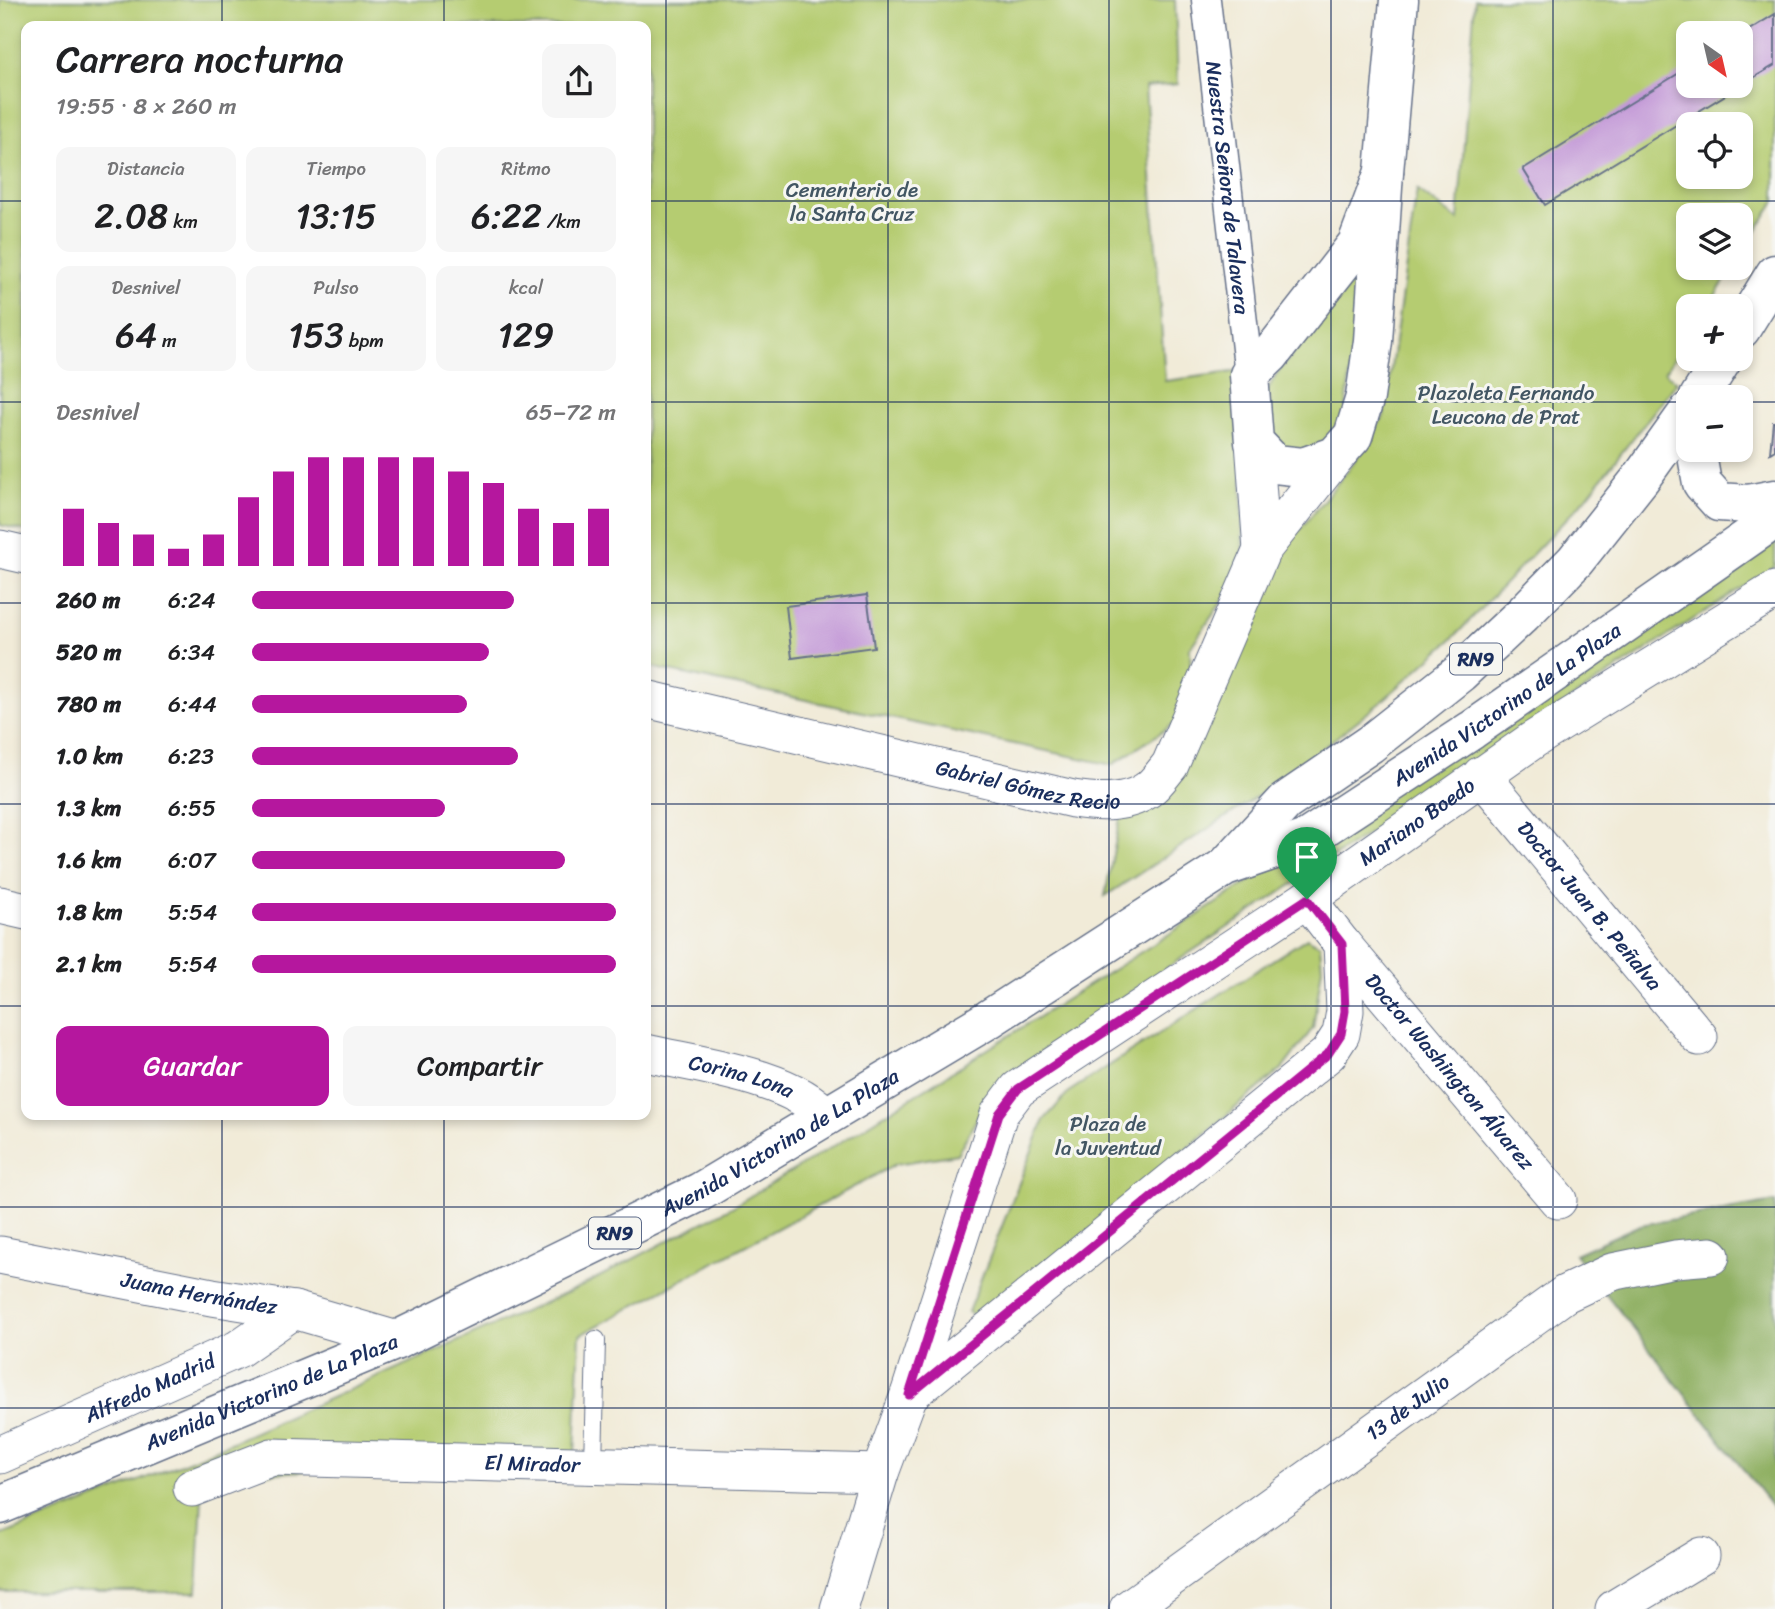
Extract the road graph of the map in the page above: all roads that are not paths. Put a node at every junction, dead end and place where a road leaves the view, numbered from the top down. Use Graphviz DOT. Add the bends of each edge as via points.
graph roads {
  1 [pos="1206,0"];
  2 [pos="1399,0"];
  3 [pos="1384,172"];
  4 [pos="1775,274"];
  5 [pos="1753,310"];
  6 [pos="1249,376"];
  7 [pos="1676,430"];
  8 [pos="1353,436"];
  9 [pos="1254,442"];
  10 [pos="1698,462"];
  11 [pos="1775,499"];
  12 [pos="1775,519"];
  13 [pos="0,549"];
  14 [pos="1262,550"];
  15 [pos="21,554"];
  16 [pos="1775,590"];
  17 [pos="651,700"];
  18 [pos="1481,775"];
  19 [pos="1225,867"];
  20 [pos="1307,899"];
  21 [pos="0,905"];
  22 [pos="21,910"];
  23 [pos="1342,944"];
  24 [pos="1699,1037"];
  25 [pos="651,1054"];
  26 [pos="826,1116"];
  27 [pos="1558,1200"];
  28 [pos="0,1255"];
  29 [pos="1711,1256"];
  30 [pos="294,1310"];
  31 [pos="397,1340"];
  32 [pos="596,1340"];
  33 [pos="909,1395"];
  34 [pos="0,1455"];
  35 [pos="593,1465"];
  36 [pos="880,1473"];
  37 [pos="192,1488"];
  38 [pos="0,1505"];
  39 [pos="1701,1556"];
  40 [pos="839,1609"];
  41 [pos="1128,1609"];
  42 [pos="1614,1609"];
  1 -- 6 [label="street, Nuestra Señora de Talavera"];
  2 -- 3 [label="main road"];
  3 -- 6 [label="main road" via="1357,244"];
  3 -- 8 [label="main road" via="1373,341 1365,397"];
  4 -- 5 [label="main road"];
  6 -- 9 [label="main road, Nuestra Señora de Talavera"];
  7 -- 19 [label="main road, Avenida Victorino de La Plaza / RN9" via="1575,561 1523,614 1450,681 1285,802"];
  8 -- 9 [label="main road" via="1335,456 1303,467 1275,464"];
  8 -- 14 [label="street, Gabriel Gómez Recio"];
  9 -- 14 [label="street, Gabriel Gómez Recio"];
  10 -- 11 [label="main road" via="1702,482 1719,502 1749,504"];
  12 -- 19 [label="main road, Avenida Victorino de La Plaza / RN9" via="1472,730 1306,839"];
  13 -- 15 [label="street"];
  14 -- 17 [label="street, Gabriel Gómez Recio" via="1170,765 1150,788 1131,798 1073,799"];
  16 -- 18 [label="street, Mariano Boedo"];
  18 -- 20 [label="street, Mariano Boedo"];
  18 -- 24 [label="street, Doctor Juan B. Peñalva"];
  19 -- 26 [label="main road, Avenida Victorino de La Plaza / RN9" via="989,1019"];
  20 -- 23 [label="street"];
  20 -- 33 [label="street, Mariano Boedo" via="1018,1089 999,1114"];
  21 -- 22 [label="street"];
  23 -- 27 [label="street, Doctor Washington Álvarez"];
  23 -- 33 [label="street" via="1345,1011 1341,1034 1328,1054"];
  25 -- 26 [label="street, Corina Lona" via="768,1081 816,1105"];
  26 -- 31 [label="main road, Avenida Victorino de La Plaza / RN9" via="700,1192"];
  28 -- 30 [label="street, Juana Hernández"];
  29 -- 41 [label="street, 13 de Julio" via="1612,1272 1565,1294"];
  30 -- 31 [label="street, Juana Hernández"];
  30 -- 34 [label="street, Alfredo Madrid" via="238,1349"];
  31 -- 38 [label="main road, Avenida Victorino de La Plaza / RN9"];
  32 -- 35 [label="lane"];
  33 -- 36 [label="street"];
  35 -- 36 [label="street, El Mirador"];
  35 -- 37 [label="street, El Mirador" via="272,1457"];
  36 -- 40 [label="street"];
  39 -- 42 [label="street"];
}
